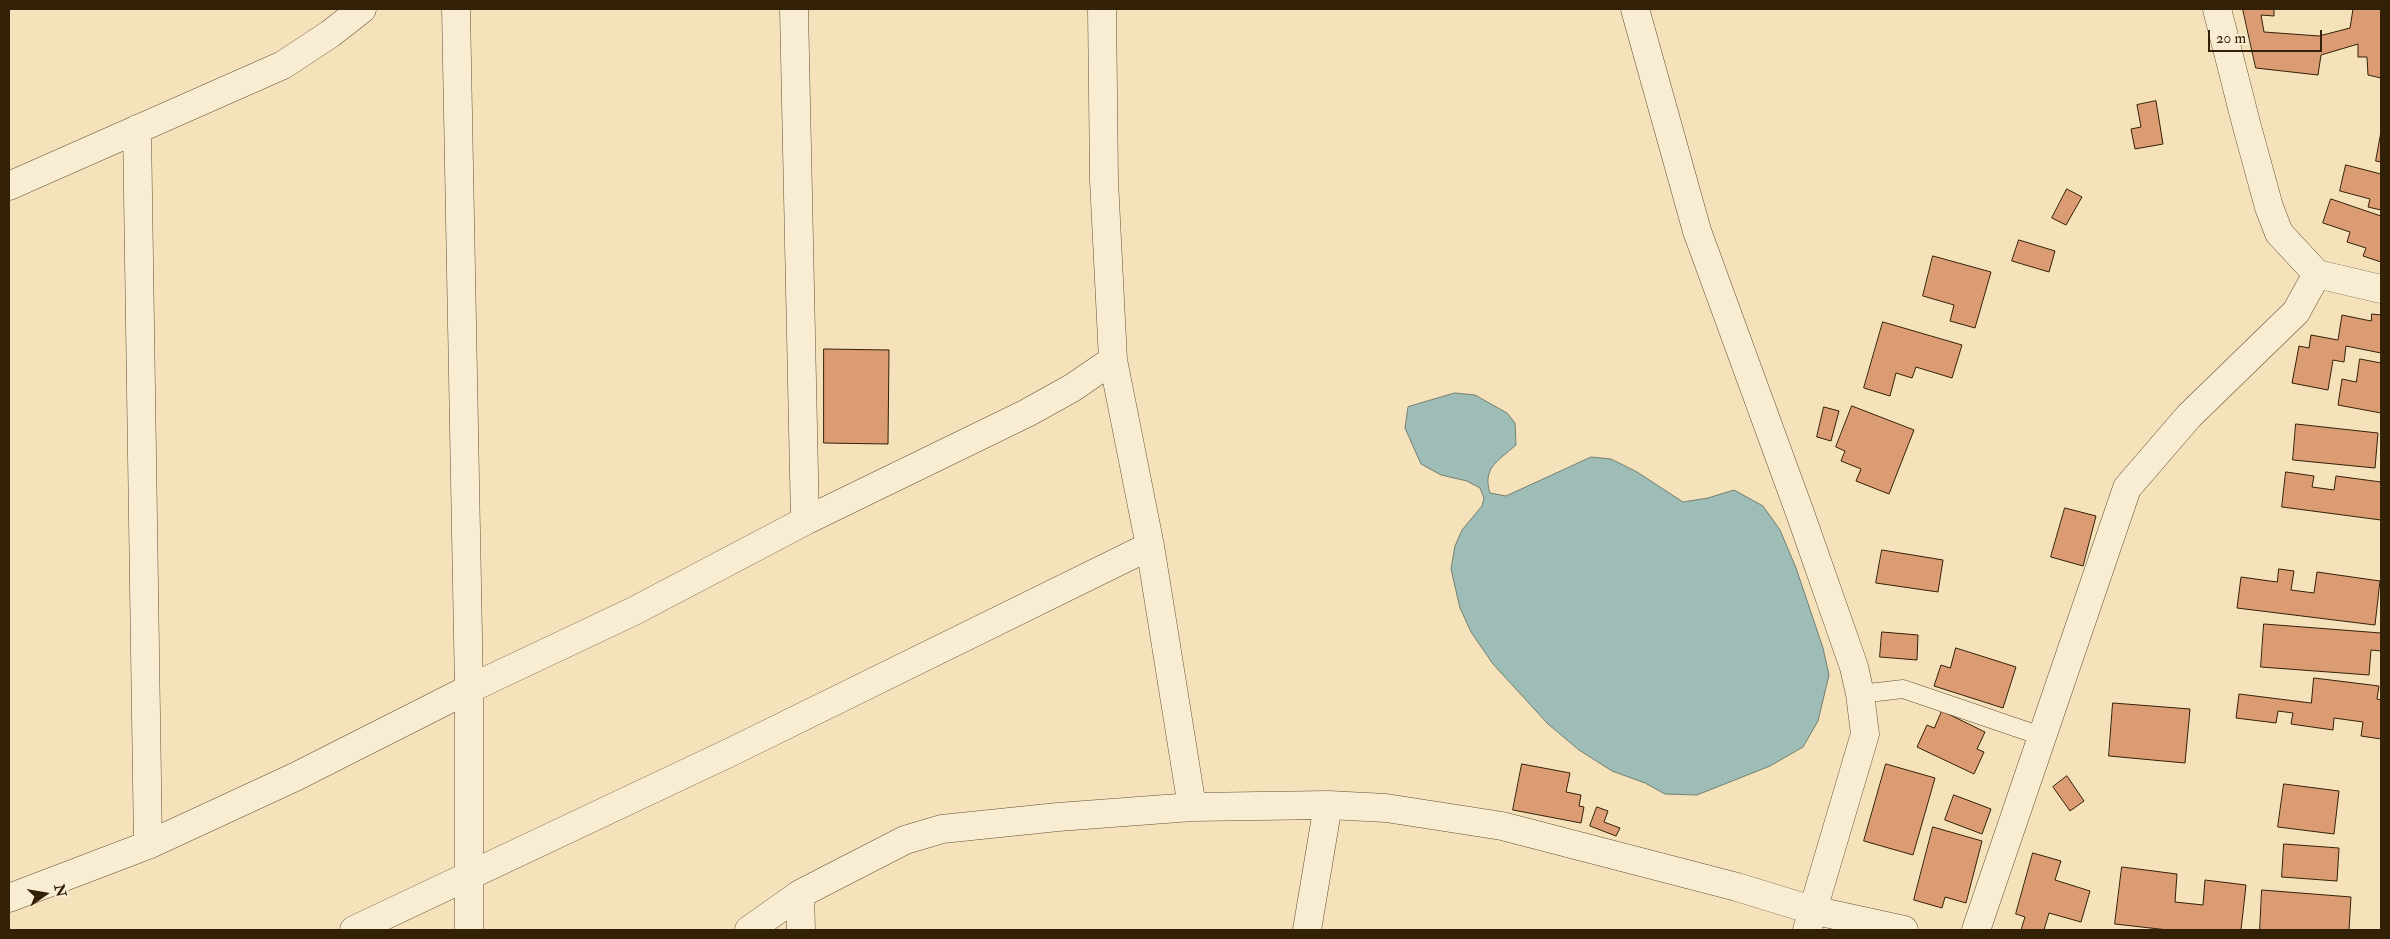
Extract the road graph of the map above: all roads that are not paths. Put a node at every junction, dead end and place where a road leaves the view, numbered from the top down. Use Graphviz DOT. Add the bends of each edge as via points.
graph roads {
  1 [pos="362,9"];
  2 [pos="456,9"];
  3 [pos="794,9"];
  4 [pos="1102,9"];
  5 [pos="1634,9"];
  6 [pos="2217,9"];
  7 [pos="137,129"];
  8 [pos="9,186"];
  9 [pos="2317,274"];
  10 [pos="2381,289"];
  11 [pos="1112,360"];
  12 [pos="805,520"];
  13 [pos="1150,546"];
  14 [pos="469,689"];
  15 [pos="1860,694"];
  16 [pos="2041,736"];
  17 [pos="1328,805"];
  18 [pos="1192,806"];
  19 [pos="148,845"];
  20 [pos="468,877"];
  21 [pos="800,894"];
  22 [pos="9,898"];
  23 [pos="1810,920"];
  24 [pos="354,930"];
  25 [pos="469,930"];
  26 [pos="748,930"];
  27 [pos="801,930"];
  28 [pos="1307,930"];
  29 [pos="1904,930"];
  30 [pos="1976,930"];
  1 -- 7 [label="street" via="283,65"];
  2 -- 14 [label="street"];
  3 -- 12 [label="street"];
  4 -- 11 [label="street" via="1104,180"];
  5 -- 15 [label="street" via="1697,231 1800,513 1854,667"];
  6 -- 9 [label="street" via="2269,207 2279,233"];
  7 -- 8 [label="street"];
  7 -- 19 [label="street"];
  9 -- 10 [label="street"];
  9 -- 16 [label="street" via="2296,312 2189,416 2127,488"];
  11 -- 12 [label="street" via="1072,388 1026,413"];
  11 -- 13 [label="street"];
  12 -- 14 [label="street" via="634,611"];
  13 -- 18 [label="street"];
  13 -- 20 [label="street"];
  14 -- 19 [label="street" via="295,777"];
  14 -- 20 [label="street"];
  15 -- 16 [label="lane" via="1904,689"];
  15 -- 23 [label="street" via="1865,734"];
  16 -- 30 [label="street"];
  17 -- 18 [label="street"];
  17 -- 23 [label="street" via="1386,808 1502,826 1708,879"];
  17 -- 28 [label="street"];
  18 -- 21 [label="street" via="942,829 905,840"];
  19 -- 22 [label="street"];
  20 -- 24 [label="street"];
  20 -- 25 [label="street"];
  21 -- 26 [label="street"];
  21 -- 27 [label="street"];
  23 -- 29 [label="street"];
}
